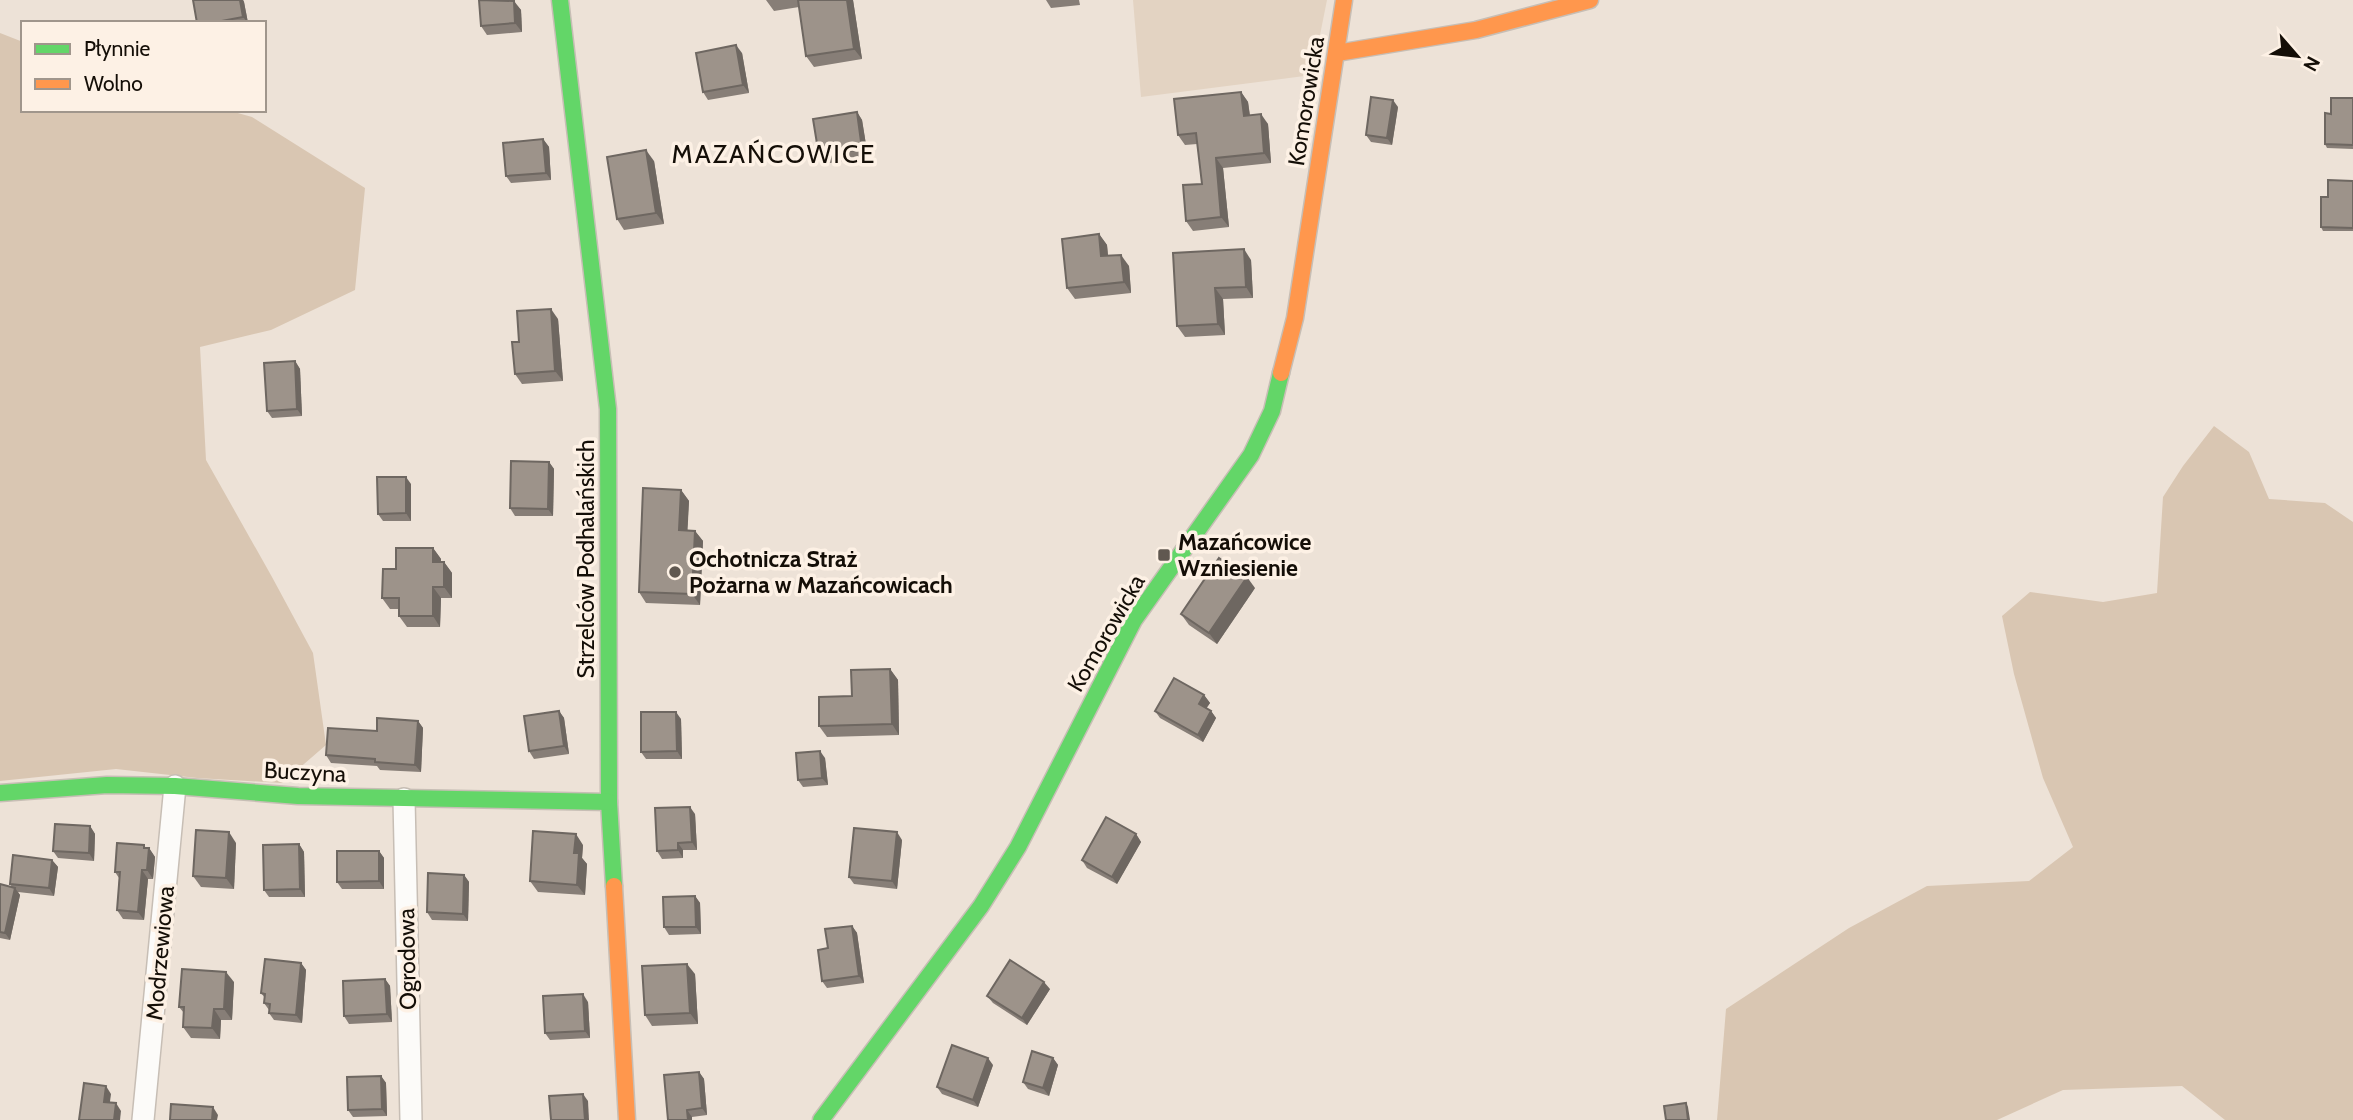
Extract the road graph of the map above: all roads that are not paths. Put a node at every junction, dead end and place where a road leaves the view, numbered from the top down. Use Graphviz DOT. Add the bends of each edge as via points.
graph roads {
  1 [pos="1344,0"];
  2 [pos="1590,0"];
  3 [pos="567,2"];
  4 [pos="1337,53"];
  5 [pos="175,786"];
  6 [pos="0,793"];
  7 [pos="404,799"];
  8 [pos="609,802"];
  9 [pos="143,1120"];
  10 [pos="411,1120"];
  11 [pos="627,1120"];
  12 [pos="821,1120"];
  1 -- 4 [label="street, Komorowicka"];
  2 -- 4 [label="street" via="1476,30"];
  3 -- 8 [label="street, Strzelców Podhalańskich" via="608,409"];
  4 -- 12 [label="street, Komorowicka" via="1295,318 1272,411 1251,455 1134,620 1018,847 981,906"];
  5 -- 6 [label="street, Buczyna" via="107,785"];
  5 -- 7 [label="street, Buczyna"];
  5 -- 9 [label="street, Modrzewiowa"];
  7 -- 8 [label="street, Buczyna"];
  7 -- 10 [label="street, Ogrodowa"];
  8 -- 11 [label="street, Strzelców Podhalańskich"];
}
